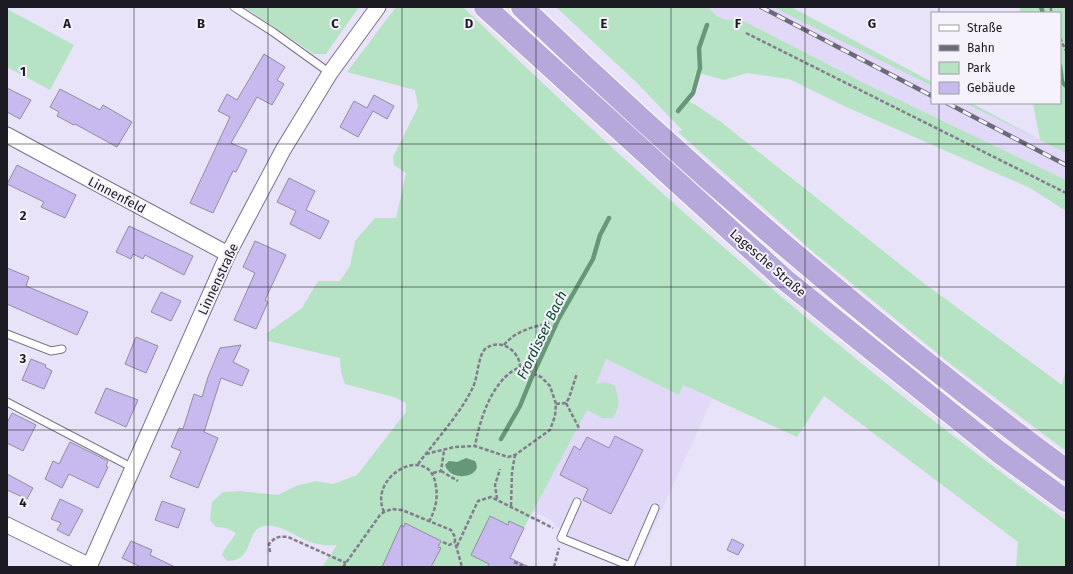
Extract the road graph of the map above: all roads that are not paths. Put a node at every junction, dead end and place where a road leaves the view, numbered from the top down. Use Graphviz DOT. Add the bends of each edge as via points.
graph roads {
  1 [pos="234,7"];
  2 [pos="378,7"];
  3 [pos="485,7"];
  4 [pos="522,7"];
  5 [pos="330,73"];
  6 [pos="7,136"];
  7 [pos="228,254"];
  8 [pos="7,334"];
  9 [pos="62,349"];
  10 [pos="7,402"];
  11 [pos="133,468"];
  12 [pos="1066,470"];
  13 [pos="1066,501"];
  14 [pos="577,502"];
  15 [pos="655,508"];
  16 [pos="7,525"];
  17 [pos="90,566"];
  18 [pos="630,566"];
  1 -- 5 [label="lane"];
  2 -- 5 [label="street, Linnenstraße"];
  3 -- 13 [label="highway, Lagesche Straße" via="784,279 999,452"];
  4 -- 12 [label="highway, Lagesche Straße" via="607,88 765,230 895,339"];
  5 -- 7 [label="street, Linnenstraße" via="284,150"];
  6 -- 7 [label="street, Linnenfeld"];
  7 -- 11 [label="street, Linnenstraße"];
  8 -- 9 [label="lane" via="51,351"];
  10 -- 11 [label="lane"];
  11 -- 17 [label="street, Linnenstraße"];
  14 -- 18 [label="lane" via="561,538"];
  15 -- 18 [label="lane"];
  16 -- 17 [label="street"];
}
